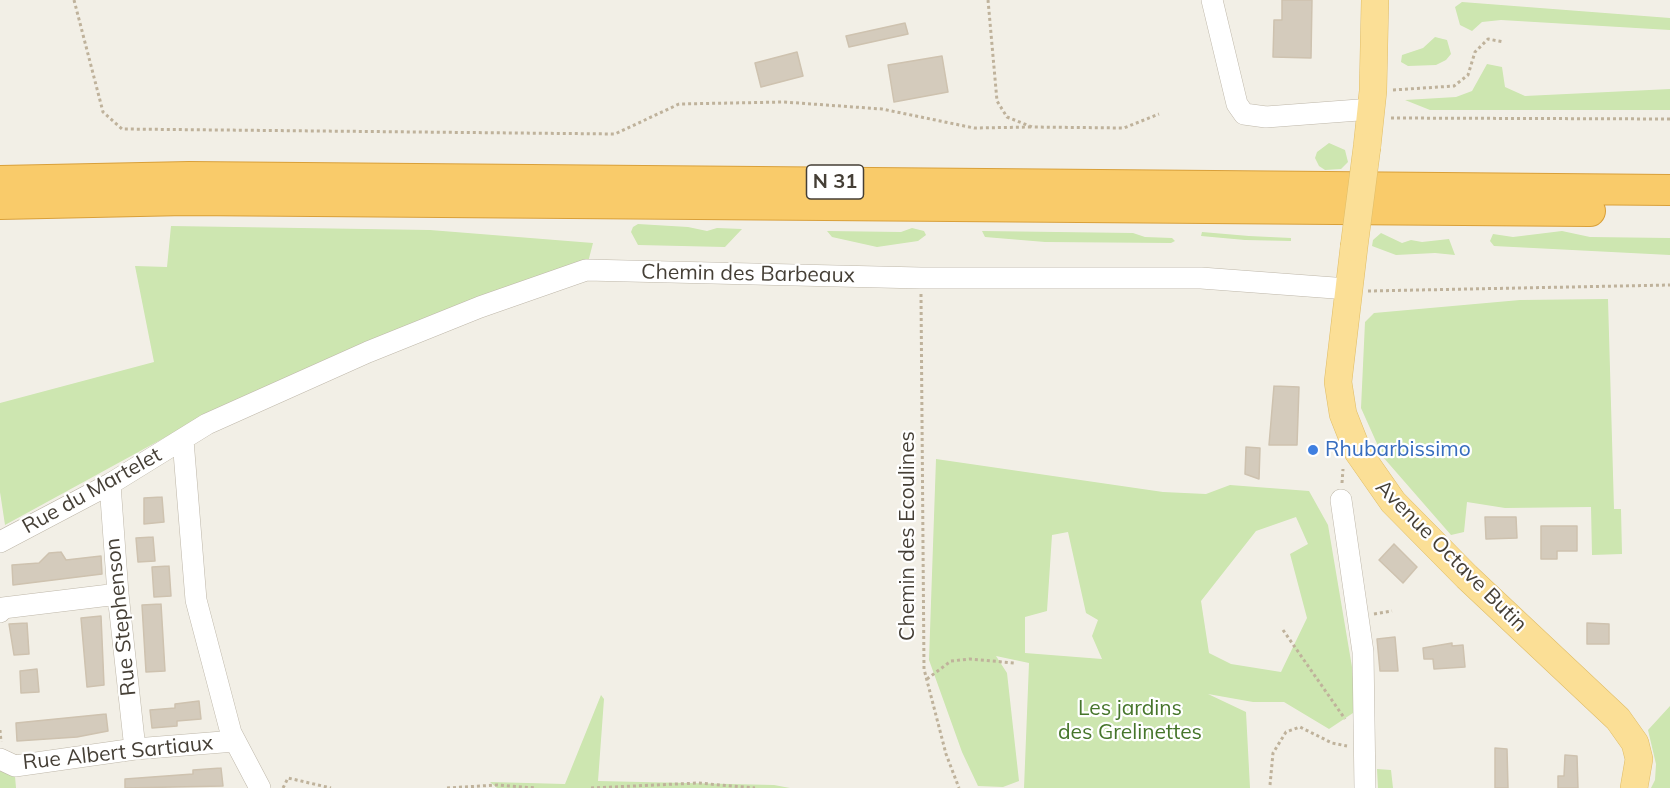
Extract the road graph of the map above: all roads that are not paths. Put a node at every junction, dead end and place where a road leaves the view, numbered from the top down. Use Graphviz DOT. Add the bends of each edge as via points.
graph roads {
  1 [pos="1212,0"];
  2 [pos="1375,0"];
  3 [pos="1372,106"];
  4 [pos="0,181"];
  5 [pos="1670,190"];
  6 [pos="0,204"];
  7 [pos="1670,211"];
  8 [pos="1348,289"];
  9 [pos="183,440"];
  10 [pos="110,484"];
  11 [pos="1341,500"];
  12 [pos="0,542"];
  13 [pos="118,594"];
  14 [pos="0,612"];
  15 [pos="235,741"];
  16 [pos="135,749"];
  17 [pos="1,759"];
  18 [pos="260,788"];
  19 [pos="1365,788"];
  20 [pos="1634,788"];
  1 -- 3 [label="street" via="1237,104 1244,114"];
  2 -- 3 [label="main road, Avenue Octave Butin"];
  3 -- 8 [label="main road, Avenue Octave Butin, bridge"];
  4 -- 5 [label="highway, N 31" via="201,177"];
  6 -- 7 [label="highway, N 31" via="186,200"];
  8 -- 9 [label="street, Chemin des Barbeaux" via="1201,278 921,278 586,270 368,352 207,424"];
  8 -- 20 [label="main road, Avenue Octave Butin" via="1338,382 1343,414 1358,452 1393,502 1624,726 1639,759"];
  9 -- 10 [label="street, Rue du Martelet"];
  9 -- 15 [label="street" via="196,600"];
  10 -- 12 [label="street, Rue du Martelet"];
  10 -- 13 [label="street, Rue Stephenson"];
  11 -- 19 [label="street" via="1363,652"];
  13 -- 14 [label="street" via="3,608"];
  13 -- 16 [label="street, Rue Stephenson"];
  15 -- 16 [label="street, Rue Albert Sartiaux"];
  15 -- 18 [label="street"];
  16 -- 17 [label="street, Rue Albert Sartiaux" via="15,766"];
}
